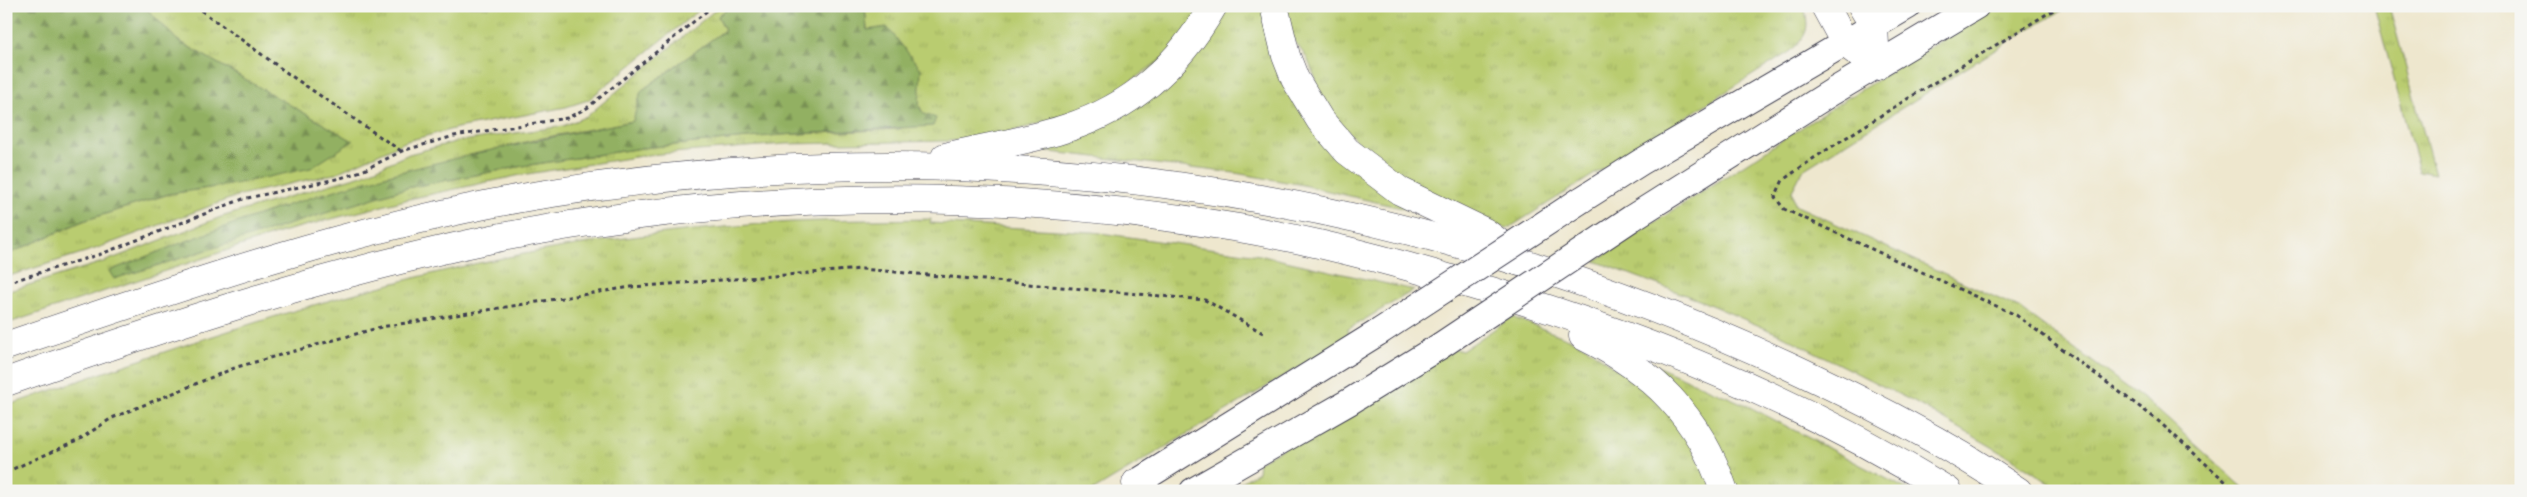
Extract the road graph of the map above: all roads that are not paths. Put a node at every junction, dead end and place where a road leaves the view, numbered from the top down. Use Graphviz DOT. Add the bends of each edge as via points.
graph roads {
  1 [pos="1213,6"];
  2 [pos="1274,6"];
  3 [pos="1825,6"];
  4 [pos="1908,6"];
  5 [pos="1976,6"];
  6 [pos="1868,16"];
  7 [pos="1845,43"];
  8 [pos="1876,66"];
  9 [pos="914,165"];
  10 [pos="1531,266"];
  11 [pos="1554,310"];
  12 [pos="6,346"];
  13 [pos="6,382"];
  14 [pos="1139,488"];
  15 [pos="1193,491"];
  16 [pos="1724,491"];
  17 [pos="1948,491"];
  18 [pos="2018,491"];
  1 -- 9 [label="highway" via="1180,55 1159,76 1118,106 1067,128"];
  2 -- 10 [label="highway" via="1295,79 1320,120 1348,151 1400,191 1484,232"];
  3 -- 7 [label="highway"];
  4 -- 6 [label="main road"];
  5 -- 8 [label="main road"];
  6 -- 7 [label="main road"];
  6 -- 8 [label="highway"];
  7 -- 8 [label="highway"];
  7 -- 14 [label="main road, bridge" via="1641,162"];
  8 -- 15 [label="main road, bridge" via="1731,154 1440,346"];
  9 -- 10 [label="highway" via="1084,175 1262,198 1428,235"];
  9 -- 12 [label="highway" via="703,174 531,196 422,218 288,254"];
  10 -- 18 [label="highway" via="1670,314 1739,343 1838,389"];
  11 -- 13 [label="highway" via="1414,267 1337,248 1165,216 977,202 820,201 670,212 504,237 429,253 252,301"];
  11 -- 16 [label="highway" via="1579,334 1616,352 1676,402 1718,471"];
  11 -- 17 [label="highway" via="1663,348 1798,408 1898,460"];
}
